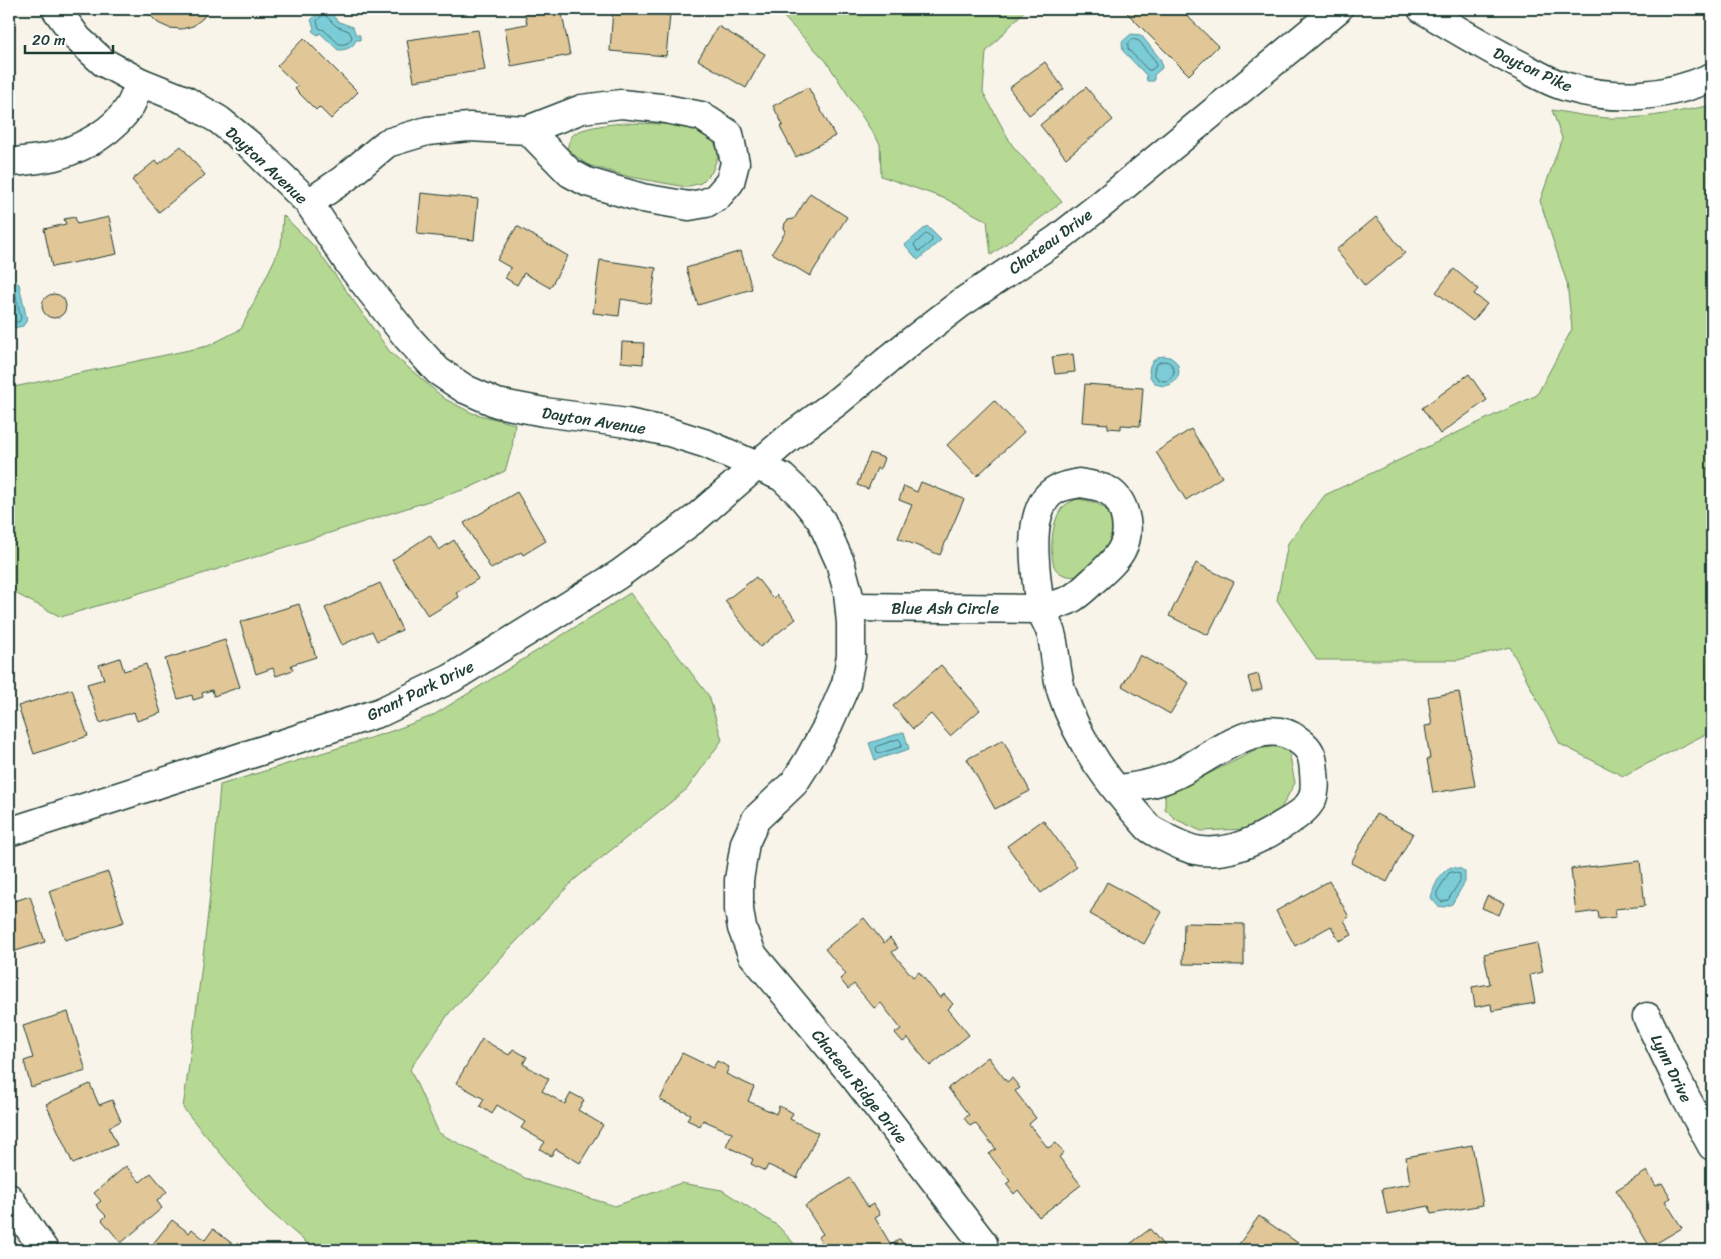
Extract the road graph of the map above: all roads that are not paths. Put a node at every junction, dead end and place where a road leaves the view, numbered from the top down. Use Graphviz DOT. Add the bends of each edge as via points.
graph roads {
  1 [pos="56,9"];
  2 [pos="1338,9"];
  3 [pos="1422,9"];
  4 [pos="1712,77"];
  5 [pos="140,82"];
  6 [pos="528,130"];
  7 [pos="9,163"];
  8 [pos="309,203"];
  9 [pos="756,465"];
  10 [pos="851,607"];
  11 [pos="1040,609"];
  12 [pos="1117,790"];
  13 [pos="9,832"];
  14 [pos="742,928"];
  15 [pos="1647,1017"];
  16 [pos="1712,1146"];
  17 [pos="9,1198"];
  18 [pos="983,1243"];
  19 [pos="44,1250"];
  1 -- 5 [label="street, Dayton Avenue" via="78,39 103,62"];
  2 -- 9 [label="street, Chateau Drive" via="1087,216 961,303"];
  3 -- 4 [label="street, Dayton Pike" via="1564,87 1625,96 1662,93"];
  5 -- 7 [label="street" via="131,105 122,117 82,147 56,156"];
  5 -- 8 [label="street, Dayton Avenue" via="185,100 218,120 251,146"];
  6 -- 6 [label="street" via="570,173 587,182 680,205 706,203 716,197 730,182 736,162 729,134 702,116 661,108 621,104 582,109"];
  6 -- 8 [label="street" via="469,127 428,132 387,143"];
  8 -- 9 [label="street, Dayton Avenue" via="350,265 407,337 438,371 465,389 497,403 669,432"];
  9 -- 10 [label="street, Dayton Avenue" via="782,477 821,520 840,562"];
  9 -- 13 [label="street, Grant Park Drive" via="696,518 618,575 428,690 381,712"];
  10 -- 11 [label="street, Blue Ash Circle"];
  10 -- 14 [label="street, Dayton Avenue" via="852,656 846,684 828,725 794,783 756,819 745,843 739,880"];
  11 -- 11 [label="street, Blue Ash Circle" via="1077,596 1120,555 1128,525 1116,496 1100,486 1079,483 1057,489 1043,501 1035,533"];
  11 -- 12 [label="street" via="1052,635 1062,692 1076,728"];
  12 -- 12 [label="street" via="1148,828 1177,844 1200,851 1223,850 1266,836 1310,804 1316,787 1314,760 1308,746 1294,736 1280,730 1261,732 1242,738 1174,776"];
  14 -- 18 [label="street, Chateau Ridge Drive" via="752,954 852,1074"];
  15 -- 16 [label="street, Lynn Drive"];
  17 -- 19 [label="street"];
}
